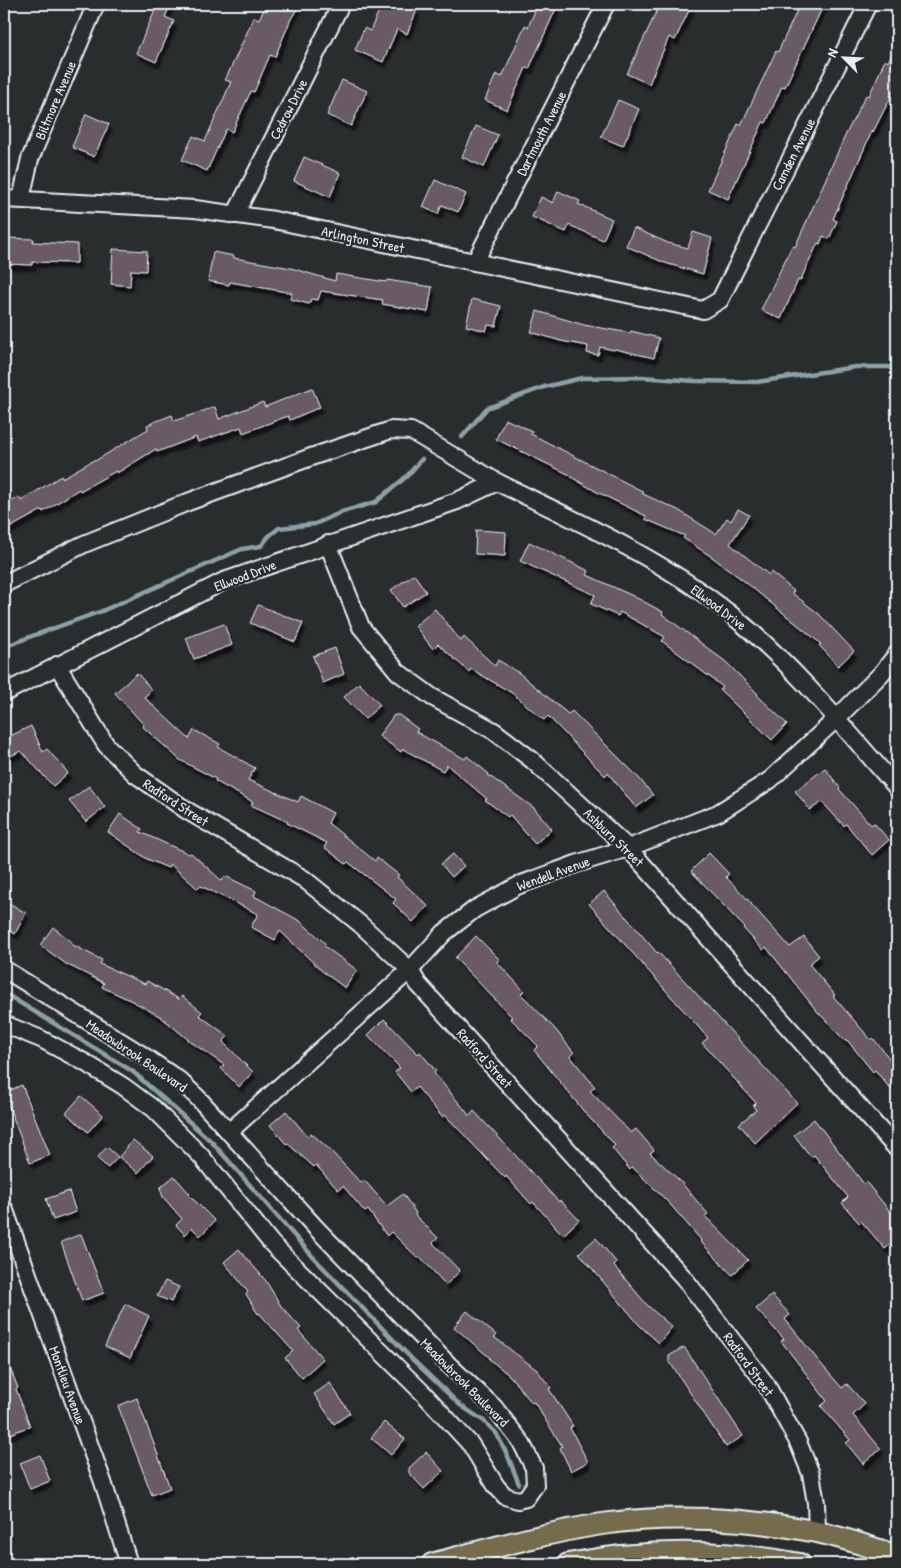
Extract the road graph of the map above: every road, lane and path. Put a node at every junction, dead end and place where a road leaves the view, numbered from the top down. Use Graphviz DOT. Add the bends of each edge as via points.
graph roads {
  1 [pos="96,4"];
  2 [pos="341,4"];
  3 [pos="606,4"];
  4 [pos="868,4"];
  5 [pos="4,199"];
  6 [pos="21,199"];
  7 [pos="235,215"];
  8 [pos="475,262"];
  9 [pos="715,303"];
  10 [pos="497,482"];
  11 [pos="328,544"];
  12 [pos="4,584"];
  13 [pos="897,654"];
  14 [pos="56,665"];
  15 [pos="4,693"];
  16 [pos="836,719"];
  17 [pos="897,788"];
  18 [pos="628,848"];
  19 [pos="4,969"];
  20 [pos="410,970"];
  21 [pos="4,1024"];
  22 [pos="230,1131"];
  23 [pos="897,1148"];
  24 [pos="4,1208"];
  25 [pos="817,1532"];
  26 [pos="897,1556"];
  27 [pos="128,1564"];
  28 [pos="432,1564"];
  29 [pos="568,1564"];
  30 [pos="800,1564"];
  1 -- 6 [label="street, Biltmore Avenue" via="30,160"];
  2 -- 7 [label="street, Cedrow Drive"];
  3 -- 8 [label="street, Dartmouth Avenue"];
  4 -- 9 [label="street, Camden Avenue" via="720,300"];
  5 -- 6 [label="street, Arlington Street"];
  6 -- 7 [label="street, Arlington Street" via="195,209"];
  7 -- 8 [label="street, Arlington Street" via="274,220"];
  8 -- 9 [label="street, Arlington Street" via="703,310"];
  10 -- 11 [label="street, Ellwood Drive" via="457,501"];
  10 -- 12 [label="street, Ellwood Drive" via="411,431 390,430 188,502 84,544"];
  10 -- 16 [label="street, Ellwood Drive" via="631,548 700,591 773,650"];
  11 -- 14 [label="street, Ellwood Drive" via="224,581"];
  11 -- 18 [label="street, Ashburn Street" via="361,627 398,672 432,697 494,731 532,760"];
  13 -- 16 [label="street, Wendell Avenue"];
  14 -- 15 [label="street, Ellwood Drive"];
  14 -- 20 [label="street, Radford Street" via="106,745 135,774 186,810 304,879"];
  16 -- 17 [label="street, Ellwood Drive"];
  16 -- 18 [label="street, Wendell Avenue" via="770,780 718,813"];
  18 -- 20 [label="street, Wendell Avenue" via="518,885 484,904 444,933"];
  18 -- 23 [label="street, Ashburn Street"];
  19 -- 22 [label="street, Meadowbrook Boulevard" via="179,1080"];
  20 -- 22 [label="street, Wendell Avenue"];
  20 -- 25 [label="street, Radford Street" via="418,984 684,1278 766,1384 798,1442 811,1474"];
  21 -- 22 [label="street, Meadowbrook Boulevard" via="84,1062 154,1109 202,1156 272,1244 418,1388 470,1445 505,1496 518,1500 526,1498 535,1485 534,1468 504,1418 316,1228"];
  24 -- 27 [label="street, Montlieu Avenue" via="103,1482"];
  25 -- 26 [label="main road"];
  25 -- 28 [label="main road" via="764,1524 660,1519 604,1524 551,1534"];
  29 -- 30 [label="main road" via="616,1557 701,1553 745,1555"];
}
